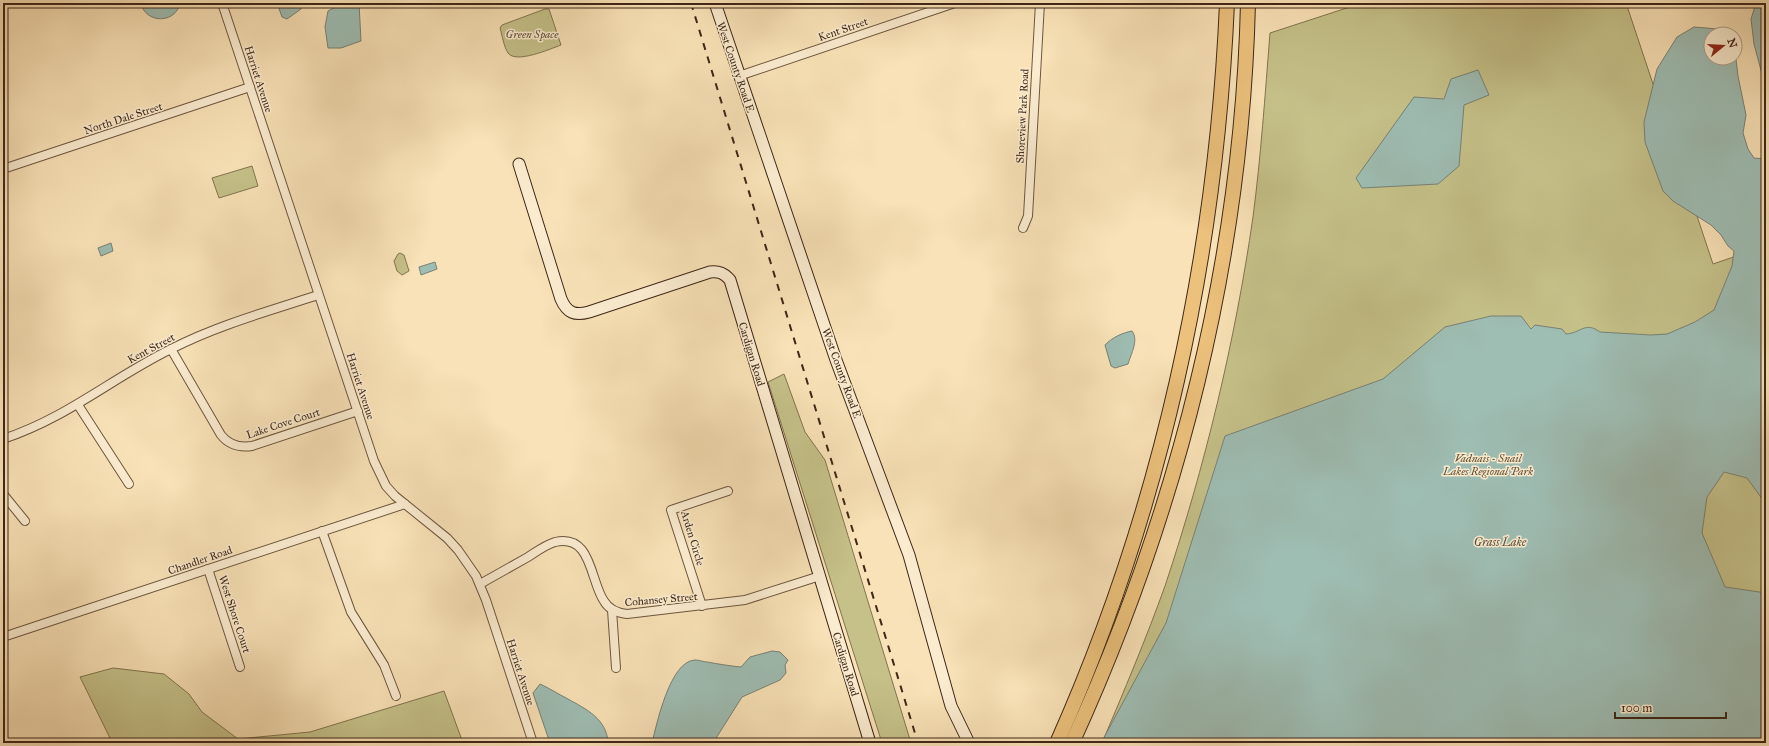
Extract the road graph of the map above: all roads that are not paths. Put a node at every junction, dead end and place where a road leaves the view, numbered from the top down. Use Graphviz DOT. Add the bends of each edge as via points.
graph roads {
  1 [pos="222,3"];
  2 [pos="715,3"];
  3 [pos="955,3"];
  4 [pos="1040,3"];
  5 [pos="1227,3"];
  6 [pos="1248,3"];
  7 [pos="739,76"];
  8 [pos="250,87"];
  9 [pos="519,164"];
  10 [pos="3,169"];
  11 [pos="1023,228"];
  12 [pos="318,295"];
  13 [pos="172,349"];
  14 [pos="78,405"];
  15 [pos="358,411"];
  16 [pos="3,439"];
  17 [pos="129,484"];
  18 [pos="728,491"];
  19 [pos="3,494"];
  20 [pos="404,504"];
  21 [pos="25,521"];
  22 [pos="322,531"];
  23 [pos="208,569"];
  24 [pos="820,576"];
  25 [pos="480,584"];
  26 [pos="702,606"];
  27 [pos="612,610"];
  28 [pos="3,637"];
  29 [pos="240,667"];
  30 [pos="616,668"];
  31 [pos="396,696"];
  32 [pos="533,743"];
  33 [pos="870,743"];
  34 [pos="969,743"];
  35 [pos="1057,743"];
  36 [pos="1072,743"];
  1 -- 8 [label="street, Harriet Avenue"];
  2 -- 7 [label="street, West County Road E"];
  3 -- 7 [label="street, Kent Street"];
  4 -- 11 [label="street, Shoreview Park Road" via="1028,216"];
  5 -- 35 [label="highway" via="1221,111 1214,178 1197,288 1175,391 1156,467 1124,572"];
  6 -- 36 [label="highway" via="1242,105 1232,196 1200,372 1170,487 1151,544 1111,653"];
  7 -- 34 [label="street, West County Road E" via="836,360 909,555 951,706"];
  8 -- 10 [label="street, North Dale Street"];
  8 -- 12 [label="street, Harriet Avenue"];
  9 -- 24 [label="street, Cardigan Road" via="561,299 567,310 573,314 589,312 710,272 724,273 730,280"];
  12 -- 13 [label="street, Kent Street" via="228,325"];
  12 -- 15 [label="street, Harriet Avenue"];
  13 -- 14 [label="street, Kent Street" via="139,366"];
  13 -- 15 [label="street, Lake Cove Court" via="221,435 238,447 252,446"];
  14 -- 16 [label="street, Kent Street" via="38,426"];
  14 -- 17 [label="street"];
  15 -- 20 [label="street, Harriet Avenue" via="380,475 386,486"];
  18 -- 26 [label="street, Arden Circle" via="671,510"];
  19 -- 21 [label="street"];
  20 -- 22 [label="street, Chandler Road"];
  20 -- 25 [label="street, Harriet Avenue" via="447,538 468,563"];
  22 -- 23 [label="street, Chandler Road"];
  22 -- 31 [label="street" via="351,612 384,665"];
  23 -- 28 [label="street, Chandler Road"];
  23 -- 29 [label="street, West Shore Court"];
  24 -- 26 [label="street, Cohansey Street" via="745,600"];
  24 -- 33 [label="street, Cardigan Road"];
  25 -- 27 [label="street, Cohansey Street" via="547,545 560,541 568,542 580,548 585,554 600,595"];
  25 -- 32 [label="street, Harriet Avenue"];
  26 -- 27 [label="street, Cohansey Street" via="627,614"];
  27 -- 30 [label="street"];
}
